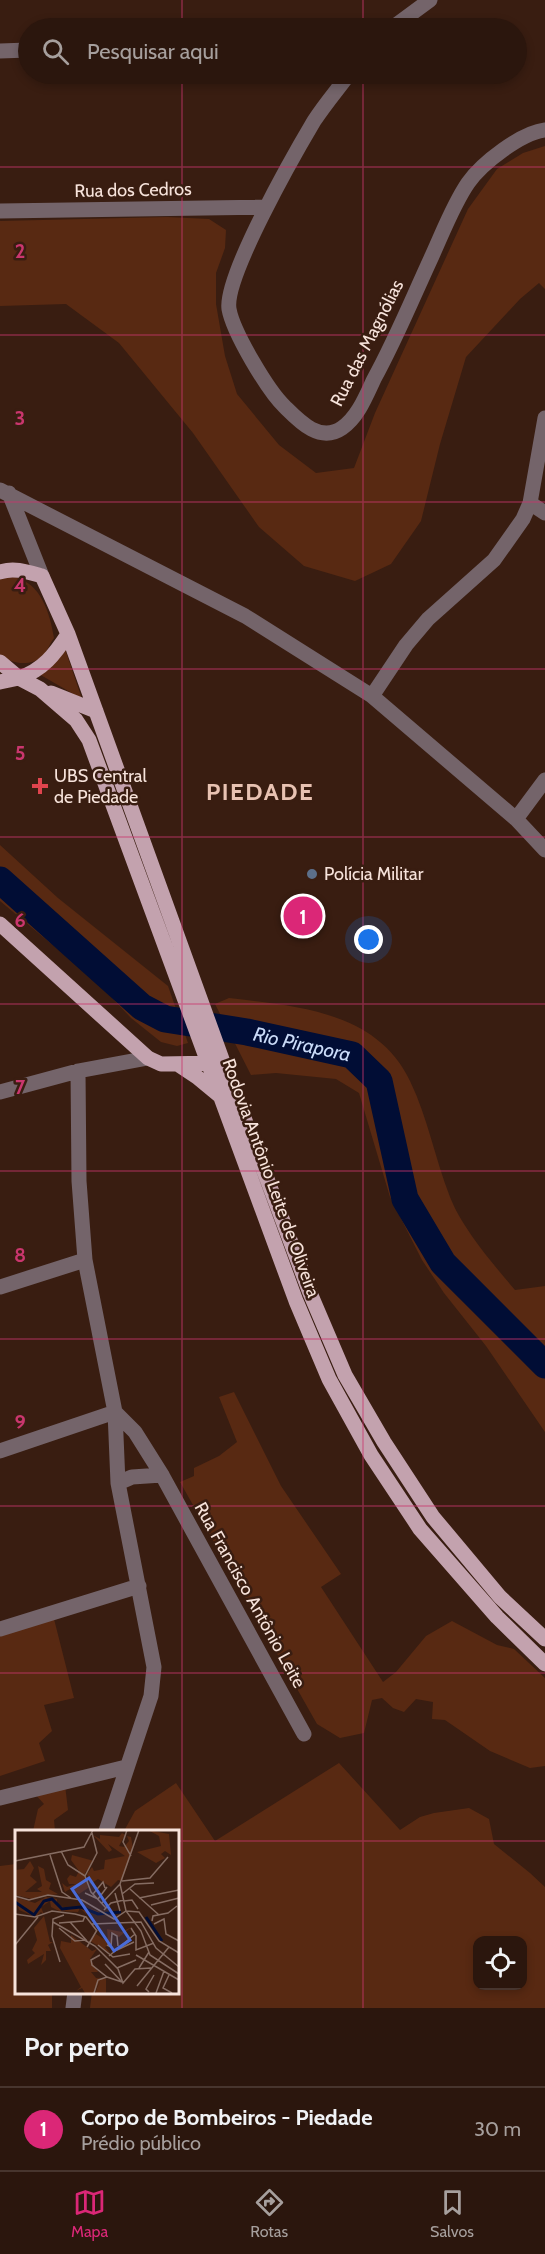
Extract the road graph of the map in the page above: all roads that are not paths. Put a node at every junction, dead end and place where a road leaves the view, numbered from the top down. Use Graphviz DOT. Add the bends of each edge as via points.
graph roads {
  1 [pos="430,0"];
  2 [pos="406,18"];
  3 [pos="18,50"];
  4 [pos="0,51"];
  5 [pos="342,84"];
  6 [pos="545,130"];
  7 [pos="266,207"];
  8 [pos="0,211"];
  9 [pos="545,418"];
  10 [pos="4,491"];
  11 [pos="530,503"];
  12 [pos="545,513"];
  13 [pos="0,572"];
  14 [pos="42,576"];
  15 [pos="68,634"];
  16 [pos="0,662"];
  17 [pos="19,678"];
  18 [pos="0,682"];
  19 [pos="40,689"];
  20 [pos="372,696"];
  21 [pos="96,711"];
  22 [pos="545,780"];
  23 [pos="516,819"];
  24 [pos="545,850"];
  25 [pos="0,924"];
  26 [pos="194,1001"];
  27 [pos="148,1058"];
  28 [pos="214,1058"];
  29 [pos="179,1065"];
  30 [pos="78,1071"];
  31 [pos="0,1092"];
  32 [pos="220,1096"];
  33 [pos="85,1260"];
  34 [pos="0,1287"];
  35 [pos="115,1412"];
  36 [pos="0,1451"];
  37 [pos="162,1475"];
  38 [pos="118,1483"];
  39 [pos="139,1586"];
  40 [pos="0,1629"];
  41 [pos="545,1639"];
  42 [pos="545,1664"];
  43 [pos="304,1734"];
  44 [pos="126,1767"];
  45 [pos="0,1797"];
  46 [pos="106,1830"];
  47 [pos="75,1993"];
  48 [pos="73,2008"];
  1 -- 2 [label="street"];
  3 -- 4 [label="street"];
  5 -- 7 [label="street, Rua das Magnólias" via="315,120"];
  6 -- 7 [label="street, Rua das Magnólias" via="533,132 490,160 469,182 450,215 388,353 355,416 341,429 322,434 305,427 278,401 246,351 229,309 232,285"];
  7 -- 8 [label="street, Rua dos Cedros"];
  9 -- 11 [label="street"];
  10 -- 14 [label="street, Rodovia Antônio Leite de Oliveira"];
  10 -- 20 [label="street" via="245,616"];
  11 -- 12 [label="street"];
  11 -- 20 [label="street" via="494,560 428,619"];
  13 -- 14 [label="main road" via="7,569"];
  14 -- 15 [label="main road, Rodovia Antônio Leite de Oliveira"];
  15 -- 17 [label="main road" via="45,664"];
  15 -- 21 [label="main road, Rodovia Antônio Leite de Oliveira"];
  16 -- 17 [label="main road, Rodovia Antônio Leite de Oliveira"];
  17 -- 18 [label="main road"];
  17 -- 19 [label="main road, Rodovia Antônio Leite de Oliveira"];
  19 -- 21 [label="main road"];
  19 -- 26 [label="main road, Rodovia Antônio Leite de Oliveira" via="76,720 89,740"];
  20 -- 23 [label="street"];
  21 -- 26 [label="main road, Rodovia Antônio Leite de Oliveira"];
  22 -- 23 [label="street"];
  23 -- 24 [label="street"];
  25 -- 27 [label="main road"];
  26 -- 28 [label="main road, Rodovia Antônio Leite de Oliveira"];
  27 -- 29 [label="main road"];
  27 -- 30 [label="street"];
  28 -- 29 [label="main road"];
  28 -- 32 [label="main road, Rodovia Antônio Leite de Oliveira"];
  28 -- 41 [label="main road, Rodovia Antônio Leite de Oliveira" via="345,1375 433,1517 500,1597"];
  29 -- 32 [label="main road"];
  30 -- 31 [label="street"];
  30 -- 33 [label="street" via="79,1181"];
  32 -- 42 [label="main road, Rodovia Antônio Leite de Oliveira" via="296,1301 329,1379 371,1455 420,1529 497,1617"];
  33 -- 34 [label="street"];
  33 -- 35 [label="street"];
  35 -- 36 [label="street"];
  35 -- 37 [label="street, Rua Francisco Antônio Leite" via="135,1432"];
  35 -- 38 [label="street"];
  37 -- 38 [label="street" via="132,1477"];
  37 -- 43 [label="street, Rua Francisco Antônio Leite"];
  38 -- 39 [label="street"];
  39 -- 40 [label="street"];
  39 -- 44 [label="street" via="154,1667 151,1696"];
  44 -- 45 [label="street"];
  44 -- 46 [label="street"];
  47 -- 48 [label="street"];
}
